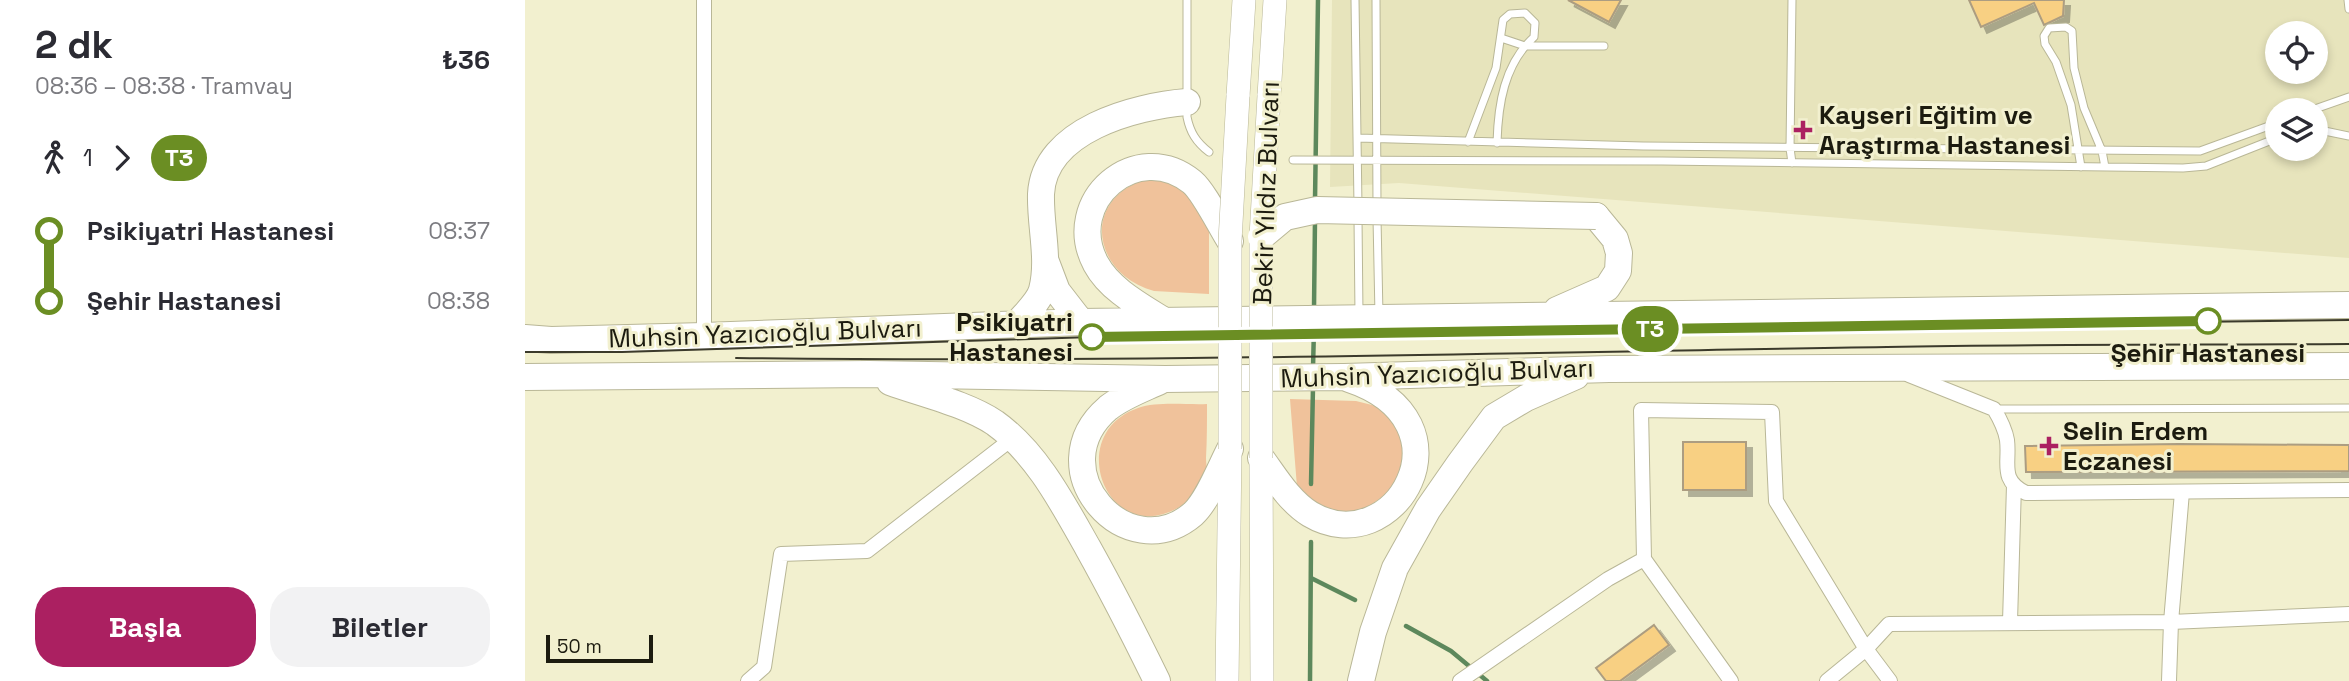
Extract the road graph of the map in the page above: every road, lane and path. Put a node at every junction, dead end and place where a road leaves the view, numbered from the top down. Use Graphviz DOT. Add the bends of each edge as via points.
graph roads {
  1 [pos="704,0"];
  2 [pos="1187,0"];
  3 [pos="1244,0"];
  4 [pos="1275,0"];
  5 [pos="1355,0"];
  6 [pos="1376,0"];
  7 [pos="1792,0"];
  8 [pos="2349,0"];
  9 [pos="2349,9"];
  10 [pos="1501,38"];
  11 [pos="1525,46"];
  12 [pos="1604,46"];
  13 [pos="2349,97"];
  14 [pos="1187,102"];
  15 [pos="2328,104"];
  16 [pos="2265,127"];
  17 [pos="2328,132"];
  18 [pos="2349,136"];
  19 [pos="1358,138"];
  20 [pos="1377,139"];
  21 [pos="1468,142"];
  22 [pos="1497,143"];
  23 [pos="2265,143"];
  24 [pos="1790,148"];
  25 [pos="2078,150"];
  26 [pos="2102,151"];
  27 [pos="1209,152"];
  28 [pos="1358,159"];
  29 [pos="1293,160"];
  30 [pos="1376,160"];
  31 [pos="1792,163"];
  32 [pos="2081,167"];
  33 [pos="2105,167"];
  34 [pos="1261,237"];
  35 [pos="1230,241"];
  36 [pos="1045,260"];
  37 [pos="2349,305"];
  38 [pos="1544,316"];
  39 [pos="1358,319"];
  40 [pos="1081,322"];
  41 [pos="1167,323"];
  42 [pos="1017,324"];
  43 [pos="704,336"];
  44 [pos="525,338"];
  45 [pos="2349,366"];
  46 [pos="1892,367"];
  47 [pos="1609,369"];
  48 [pos="869,374"];
  49 [pos="525,377"];
  50 [pos="1344,377"];
  51 [pos="1165,379"];
  52 [pos="2349,408"];
  53 [pos="1994,410"];
  54 [pos="1013,438"];
  55 [pos="1230,449"];
  56 [pos="1261,458"];
  57 [pos="2014,485"];
  58 [pos="2349,490"];
  59 [pos="2182,492"];
  60 [pos="1644,559"];
  61 [pos="2349,614"];
  62 [pos="2010,622"];
  63 [pos="2171,622"];
  64 [pos="1866,649"];
  65 [pos="748,681"];
  66 [pos="1157,681"];
  67 [pos="1227,681"];
  68 [pos="1262,681"];
  69 [pos="1361,681"];
  70 [pos="1460,681"];
  71 [pos="1731,681"];
  72 [pos="1827,681"];
  73 [pos="1890,681"];
  74 [pos="2169,681"];
  1 -- 43 [label="street"];
  2 -- 14 [label="lane"];
  3 -- 35 [label="main road, Bekir Yıldız Bulvarı, bridge"];
  4 -- 34 [label="main road, Bekir Yıldız Bulvarı, bridge"];
  5 -- 19 [label="lane"];
  6 -- 20 [label="lane"];
  7 -- 24 [label="lane"];
  8 -- 9 [label="lane"];
  10 -- 11 [label="lane"];
  10 -- 11 [label="lane" via="1503,20 1510,14 1525,13 1535,23 1534,37"];
  10 -- 21 [label="lane" via="1496,68"];
  11 -- 12 [label="lane"];
  11 -- 22 [label="lane" via="1508,73 1497,114"];
  13 -- 15 [label="lane"];
  14 -- 27 [label="lane" via="1191,133"];
  14 -- 36 [label="highway" via="1117,116 1061,149 1041,192"];
  16 -- 26 [label="lane" via="2200,151"];
  17 -- 18 [label="lane"];
  19 -- 20 [label="lane"];
  19 -- 28 [label="lane"];
  20 -- 21 [label="lane"];
  20 -- 30 [label="lane"];
  21 -- 22 [label="lane"];
  22 -- 24 [label="lane"];
  23 -- 33 [label="lane" via="2206,166"];
  24 -- 25 [label="lane"];
  24 -- 31 [label="lane"];
  25 -- 26 [label="lane"];
  25 -- 26 [label="lane" via="2071,105 2045,44 2049,28 2058,26 2072,31 2074,68 2084,108"];
  25 -- 32 [label="lane"];
  26 -- 33 [label="lane"];
  28 -- 29 [label="lane"];
  28 -- 30 [label="lane"];
  28 -- 39 [label="lane"];
  30 -- 31 [label="lane"];
  30 -- 39 [label="lane"];
  31 -- 32 [label="lane"];
  32 -- 33 [label="lane"];
  34 -- 38 [label="highway, bridge" via="1285,218 1317,210 1595,216 1615,239 1618,271 1607,288"];
  34 -- 56 [label="main road, Bekir Yıldız Bulvarı, bridge"];
  35 -- 41 [label="highway" via="1195,184 1177,173 1156,168 1134,170 1102,189 1088,223 1088,243 1096,265 1129,299"];
  35 -- 55 [label="main road, Bekir Yıldız Bulvarı, bridge"];
  36 -- 40 [label="highway" via="1057,290"];
  36 -- 42 [label="highway" via="1042,293"];
  37 -- 38 [label="highway, Muhsin Yazıcıoğlu Bulvarı"];
  38 -- 39 [label="highway, Muhsin Yazıcıoğlu Bulvarı"];
  39 -- 41 [label="highway, Muhsin Yazıcıoğlu Bulvarı, bridge"];
  40 -- 41 [label="highway, Muhsin Yazıcıoğlu Bulvarı"];
  40 -- 42 [label="highway, Muhsin Yazıcıoğlu Bulvarı"];
  42 -- 43 [label="highway, Muhsin Yazıcıoğlu Bulvarı"];
  43 -- 44 [label="highway, Muhsin Yazıcıoğlu Bulvarı"];
  45 -- 46 [label="highway, Muhsin Yazıcıoğlu Bulvarı"];
  46 -- 47 [label="highway, Muhsin Yazıcıoğlu Bulvarı"];
  46 -- 53 [label="street"];
  47 -- 50 [label="highway, Muhsin Yazıcıoğlu Bulvarı"];
  47 -- 69 [label="highway" via="1567,378 1494,417 1428,509 1395,568"];
  48 -- 49 [label="highway, Muhsin Yazıcıoğlu Bulvarı"];
  48 -- 51 [label="highway, Muhsin Yazıcıoğlu Bulvarı"];
  48 -- 54 [label="highway" via="980,414"];
  50 -- 51 [label="highway, Muhsin Yazıcıoğlu Bulvarı, bridge"];
  50 -- 56 [label="highway" via="1391,403 1414,436 1413,475 1391,507 1358,522 1321,519 1294,501"];
  51 -- 55 [label="highway" via="1116,402 1091,428 1084,450 1083,479 1103,511 1120,523 1147,529 1183,520 1200,506"];
  52 -- 53 [label="lane"];
  53 -- 57 [label="street" via="2005,429 2006,466"];
  54 -- 65 [label="street" via="867,551 781,554 764,667"];
  54 -- 66 [label="highway" via="1065,507"];
  55 -- 67 [label="main road, Bekir Yıldız Bulvarı"];
  56 -- 68 [label="main road, Bekir Yıldız Bulvarı"];
  57 -- 59 [label="street" via="2032,494"];
  57 -- 62 [label="street"];
  58 -- 59 [label="street"];
  59 -- 63 [label="street"];
  60 -- 64 [label="street" via="1641,410 1772,412 1776,501"];
  60 -- 70 [label="street"];
  60 -- 71 [label="street"];
  61 -- 63 [label="street"];
  62 -- 63 [label="street"];
  62 -- 64 [label="street" via="1889,624"];
  63 -- 74 [label="street"];
  64 -- 72 [label="street"];
  64 -- 73 [label="street"];
}
